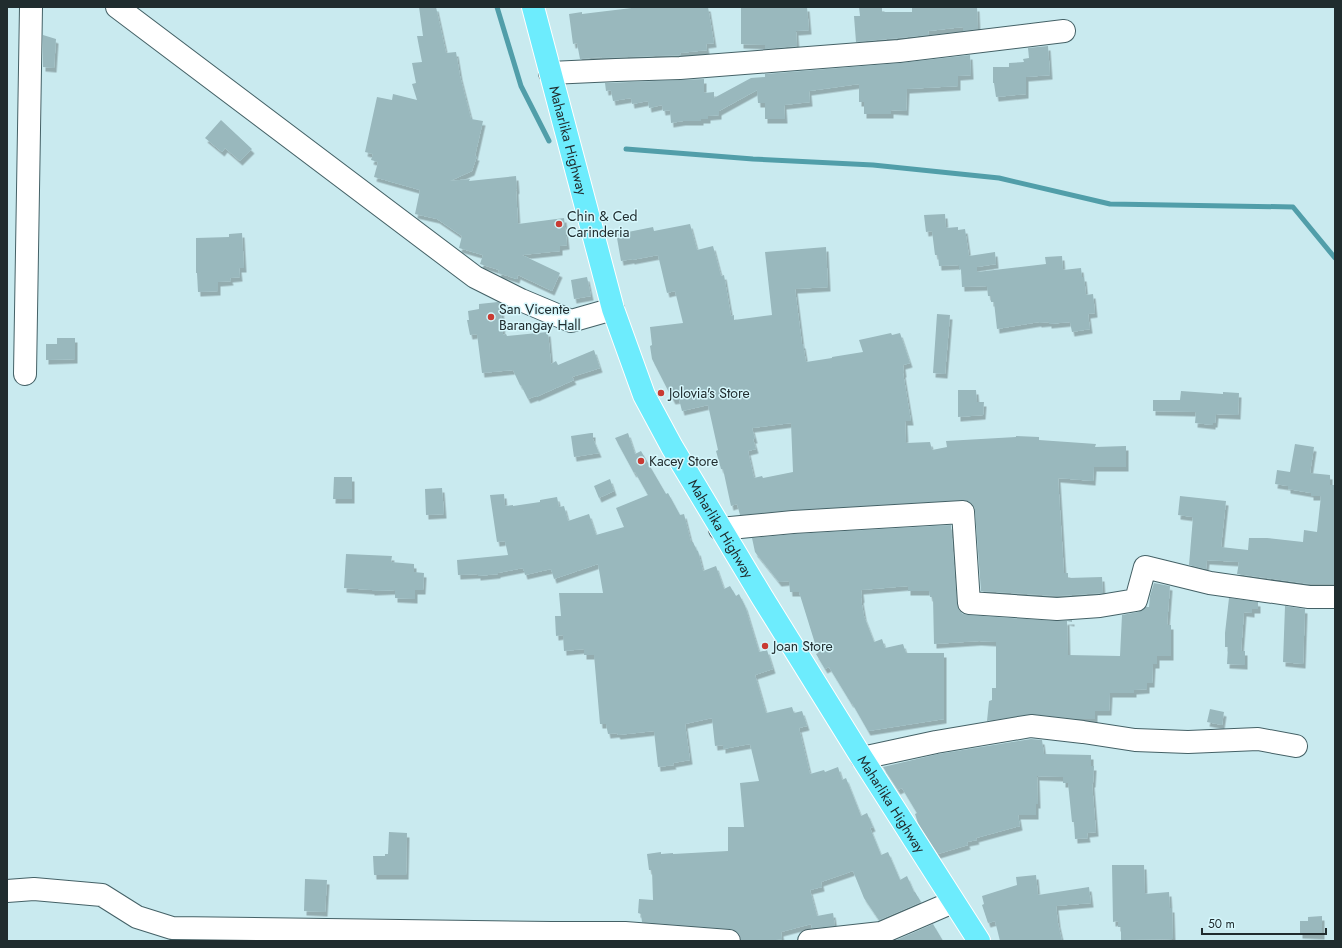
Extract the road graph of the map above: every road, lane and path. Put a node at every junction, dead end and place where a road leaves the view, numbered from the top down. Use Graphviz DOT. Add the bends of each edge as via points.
graph roads {
  1 [pos="31,7"];
  2 [pos="117,7"];
  3 [pos="533,7"];
  4 [pos="1064,31"];
  5 [pos="550,73"];
  6 [pos="613,309"];
  7 [pos="25,374"];
  8 [pos="720,529"];
  9 [pos="1335,597"];
  10 [pos="1296,746"];
  11 [pos="862,758"];
  12 [pos="7,891"];
  13 [pos="953,902"];
  14 [pos="730,941"];
  15 [pos="809,941"];
  16 [pos="979,941"];
  1 -- 7 [label="street"];
  2 -- 6 [label="street" via="475,277 571,321"];
  3 -- 5 [label="highway, Maharlika Highway"];
  4 -- 5 [label="street" via="899,51 680,68"];
  5 -- 6 [label="highway, Maharlika Highway"];
  6 -- 8 [label="highway, Maharlika Highway" via="644,395"];
  8 -- 9 [label="street" via="962,512 970,603 1057,608 1100,606 1136,600 1145,567 1210,583 1310,597"];
  8 -- 11 [label="highway, Maharlika Highway"];
  10 -- 11 [label="street" via="1258,739 1188,742 1135,740 1031,726"];
  11 -- 13 [label="highway, Maharlika Highway"];
  12 -- 14 [label="street" via="34,890 102,895 138,917 172,928 625,933"];
  13 -- 15 [label="street" via="881,933"];
  13 -- 16 [label="highway, Maharlika Highway"];
}
